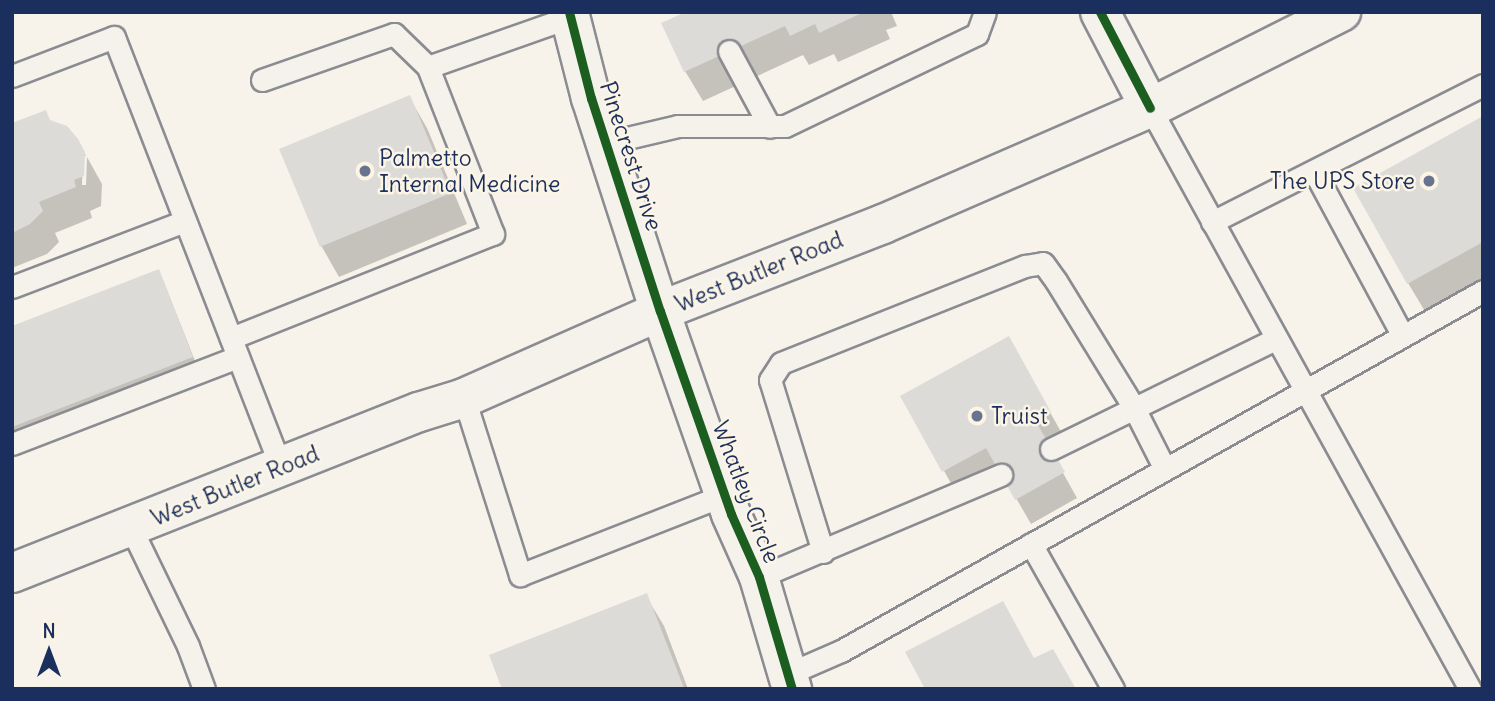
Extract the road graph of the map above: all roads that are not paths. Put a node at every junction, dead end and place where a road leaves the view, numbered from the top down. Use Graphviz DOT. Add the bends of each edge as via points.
graph roads {
  1 [pos="985,12"];
  2 [pos="1100,12"];
  3 [pos="1341,12"];
  4 [pos="569,15"];
  5 [pos="729,51"];
  6 [pos="428,67"];
  7 [pos="12,76"];
  8 [pos="262,80"];
  9 [pos="1483,85"];
  10 [pos="1150,108"];
  11 [pos="770,127"];
  12 [pos="606,144"];
  13 [pos="1314,171"];
  14 [pos="185,221"];
  15 [pos="1212,222"];
  16 [pos="12,287"];
  17 [pos="1483,291"];
  18 [pos="660,311"];
  19 [pos="1403,336"];
  20 [pos="1276,339"];
  21 [pos="234,348"];
  22 [pos="1304,391"];
  23 [pos="464,398"];
  24 [pos="1134,408"];
  25 [pos="12,444"];
  26 [pos="1051,449"];
  27 [pos="281,468"];
  28 [pos="1165,469"];
  29 [pos="1001,475"];
  30 [pos="724,495"];
  31 [pos="131,528"];
  32 [pos="1031,544"];
  33 [pos="823,552"];
  34 [pos="12,573"];
  35 [pos="759,578"];
  36 [pos="790,681"];
  37 [pos="204,689"];
  38 [pos="1113,689"];
  39 [pos="1470,689"];
  1 -- 11 [label="lane" via="977,34 785,126"];
  2 -- 10 [label="main road"];
  3 -- 10 [label="main road, West Butler Road"];
  4 -- 6 [label="lane"];
  4 -- 12 [label="main road, Pinecrest Drive"];
  5 -- 11 [label="lane"];
  6 -- 8 [label="lane" via="394,34"];
  6 -- 21 [label="lane" via="493,234"];
  7 -- 14 [label="lane" via="114,37"];
  9 -- 13 [label="lane"];
  10 -- 15 [label="lane"];
  10 -- 18 [label="main road, West Butler Road" via="883,224"];
  11 -- 12 [label="lane" via="678,126"];
  12 -- 18 [label="main road, Pinecrest Drive"];
  13 -- 15 [label="lane"];
  13 -- 19 [label="lane"];
  14 -- 16 [label="lane"];
  14 -- 21 [label="lane"];
  15 -- 20 [label="lane"];
  17 -- 19 [label="lane"];
  18 -- 23 [label="main road, West Butler Road"];
  18 -- 30 [label="main road, Whatley Circle"];
  19 -- 22 [label="lane"];
  20 -- 22 [label="lane"];
  20 -- 24 [label="lane"];
  21 -- 25 [label="lane"];
  21 -- 27 [label="lane"];
  22 -- 28 [label="lane"];
  22 -- 39 [label="lane"];
  23 -- 27 [label="main road, West Butler Road"];
  23 -- 30 [label="lane" via="520,575"];
  24 -- 26 [label="lane"];
  24 -- 28 [label="lane"];
  24 -- 33 [label="lane" via="1043,263 1025,265 781,363 770,380"];
  27 -- 31 [label="main road, West Butler Road"];
  28 -- 32 [label="lane"];
  29 -- 33 [label="lane"];
  30 -- 35 [label="main road, Whatley Circle"];
  31 -- 34 [label="main road, West Butler Road"];
  31 -- 37 [label="lane"];
  32 -- 36 [label="lane"];
  32 -- 38 [label="lane"];
  33 -- 35 [label="lane"];
  35 -- 36 [label="main road, Whatley Circle"];
}
